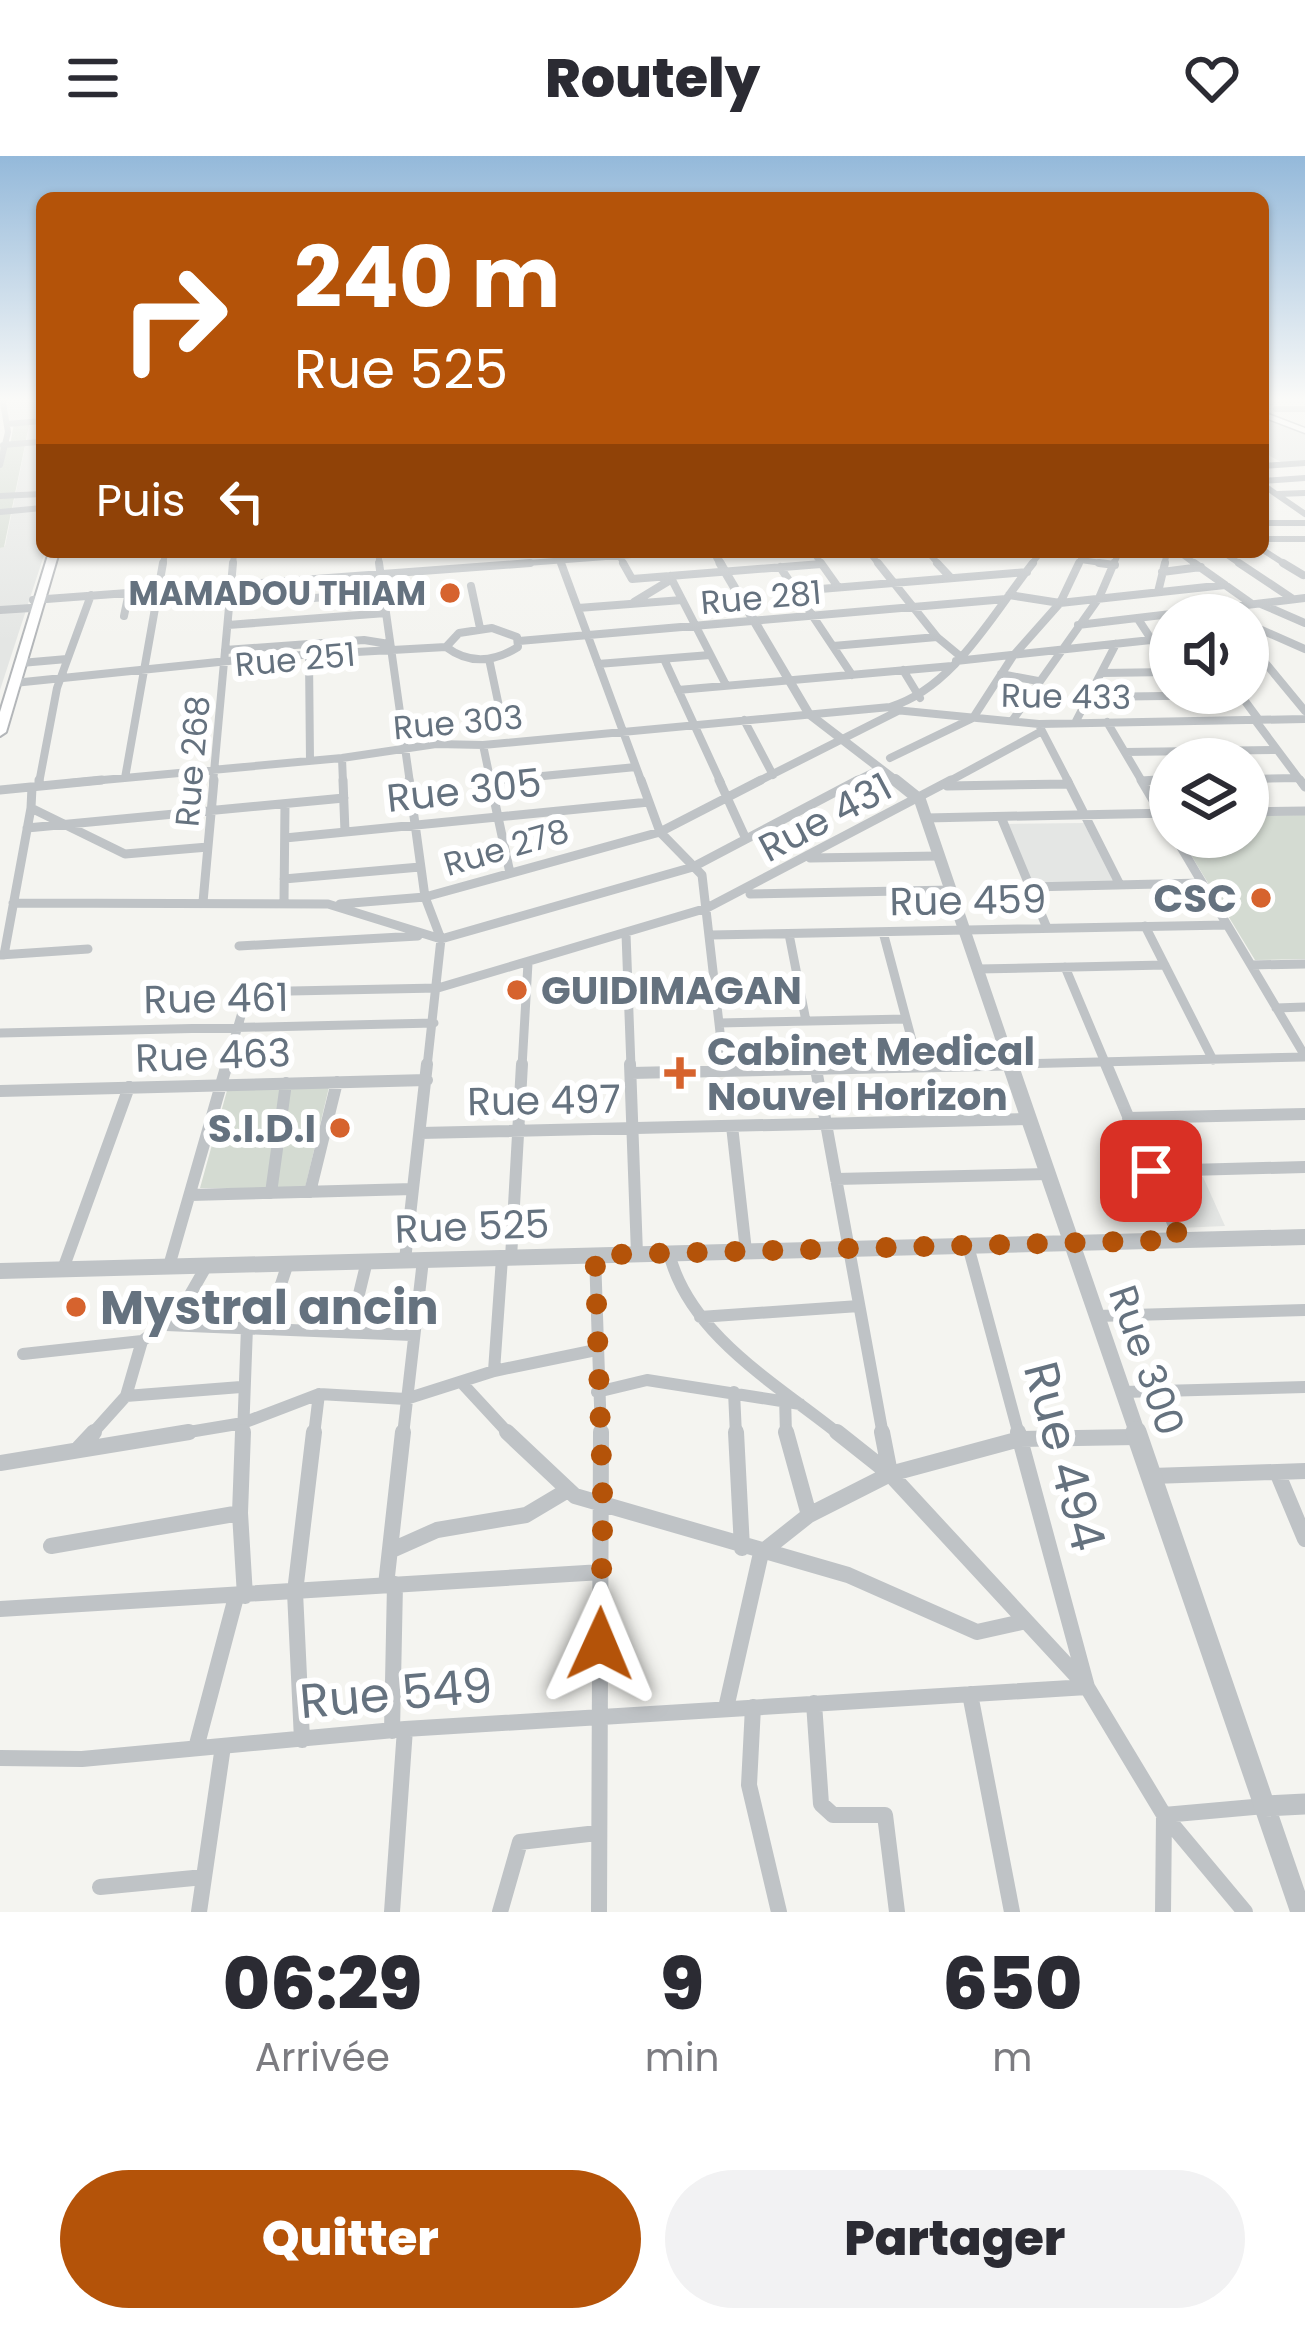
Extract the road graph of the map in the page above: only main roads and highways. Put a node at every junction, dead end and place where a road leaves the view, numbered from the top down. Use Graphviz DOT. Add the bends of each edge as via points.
graph roads {
  1 [pos="49,558"];
  2 [pos="34,602"];
  3 [pos="4,698"];
  4 [pos="0,732"];
  1 -- 2 [label="main road"];
  2 -- 3 [label="main road"];
  2 -- 3 [label="main road"];
  3 -- 4 [label="main road"];
}
